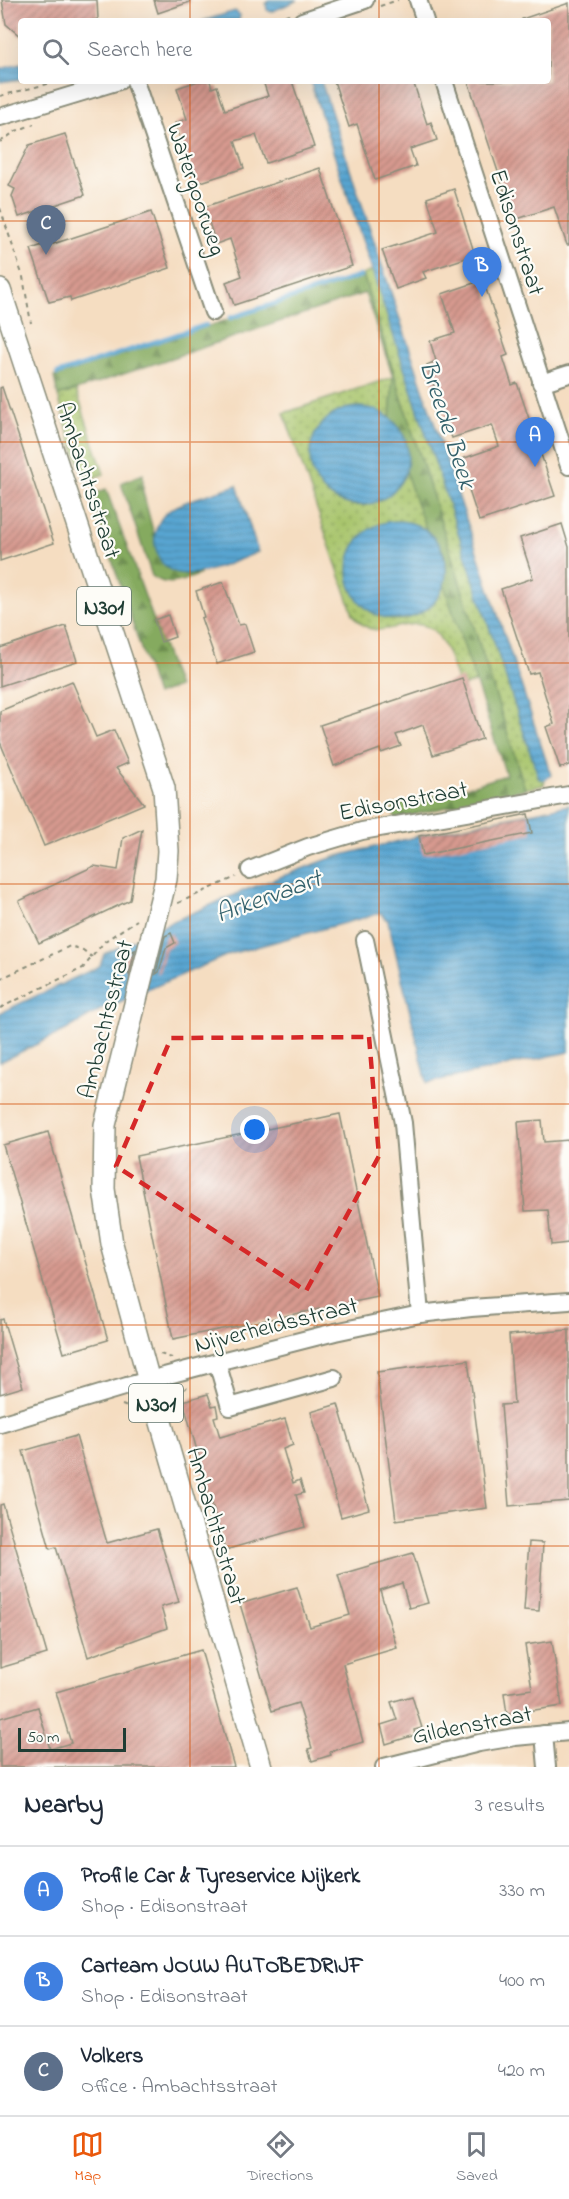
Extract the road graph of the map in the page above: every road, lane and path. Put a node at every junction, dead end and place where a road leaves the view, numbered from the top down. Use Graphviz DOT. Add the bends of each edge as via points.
graph roads {
  1 [pos="365,0"];
  2 [pos="418,0"];
  3 [pos="311,18"];
  4 [pos="424,18"];
  5 [pos="47,84"];
  6 [pos="109,84"];
  7 [pos="136,84"];
  8 [pos="445,84"];
  9 [pos="0,96"];
  10 [pos="0,117"];
  11 [pos="0,290"];
  12 [pos="213,312"];
  13 [pos="569,374"];
  14 [pos="542,383"];
  15 [pos="569,466"];
  16 [pos="569,795"];
  17 [pos="250,870"];
  18 [pos="156,920"];
  19 [pos="365,940"];
  20 [pos="92,957"];
  21 [pos="0,979"];
  22 [pos="0,1008"];
  23 [pos="569,1301"];
  24 [pos="420,1314"];
  25 [pos="160,1354"];
  26 [pos="169,1357"];
  27 [pos="217,1362"];
  28 [pos="334,1378"];
  29 [pos="149,1381"];
  30 [pos="179,1394"];
  31 [pos="175,1400"];
  32 [pos="132,1407"];
  33 [pos="137,1410"];
  34 [pos="0,1424"];
  35 [pos="569,1732"];
  36 [pos="544,1734"];
  37 [pos="261,1767"];
  38 [pos="384,1767"];
  39 [pos="547,1767"];
  1 -- 3 [label="street"];
  2 -- 4 [label="street"];
  5 -- 9 [label="path"];
  6 -- 10 [label="street"];
  7 -- 12 [label="street, Watergoorweg"];
  8 -- 14 [label="street, Edisonstraat"];
  11 -- 18 [label="main road, Ambachtsstraat / N301" via="164,788 168,850"];
  13 -- 14 [label="street"];
  14 -- 15 [label="street, Edisonstraat"];
  16 -- 17 [label="street, Edisonstraat" via="362,831"];
  17 -- 18 [label="path"];
  18 -- 20 [label="path" via="133,921 105,941"];
  18 -- 29 [label="main road, Ambachtsstraat / N301" via="105,1125 104,1189 112,1244"];
  19 -- 24 [label="street" via="403,1123"];
  20 -- 21 [label="path" via="70,946"];
  20 -- 22 [label="path" via="83,968"];
  23 -- 24 [label="street, Nijverheidsstraat"];
  24 -- 27 [label="street, Nijverheidsstraat"];
  25 -- 26 [label="path"];
  27 -- 28 [label="street" via="230,1407"];
  27 -- 29 [label="street, Nijverheidsstraat"];
  29 -- 34 [label="street, Nijverheidsstraat"];
  29 -- 37 [label="main road, Ambachtsstraat / N301"];
  30 -- 31 [label="path"];
  32 -- 33 [label="path"];
  35 -- 36 [label="street, Gildenstraat"];
  36 -- 38 [label="street, Gildenstraat" via="479,1743"];
  36 -- 39 [label="street"];
}
